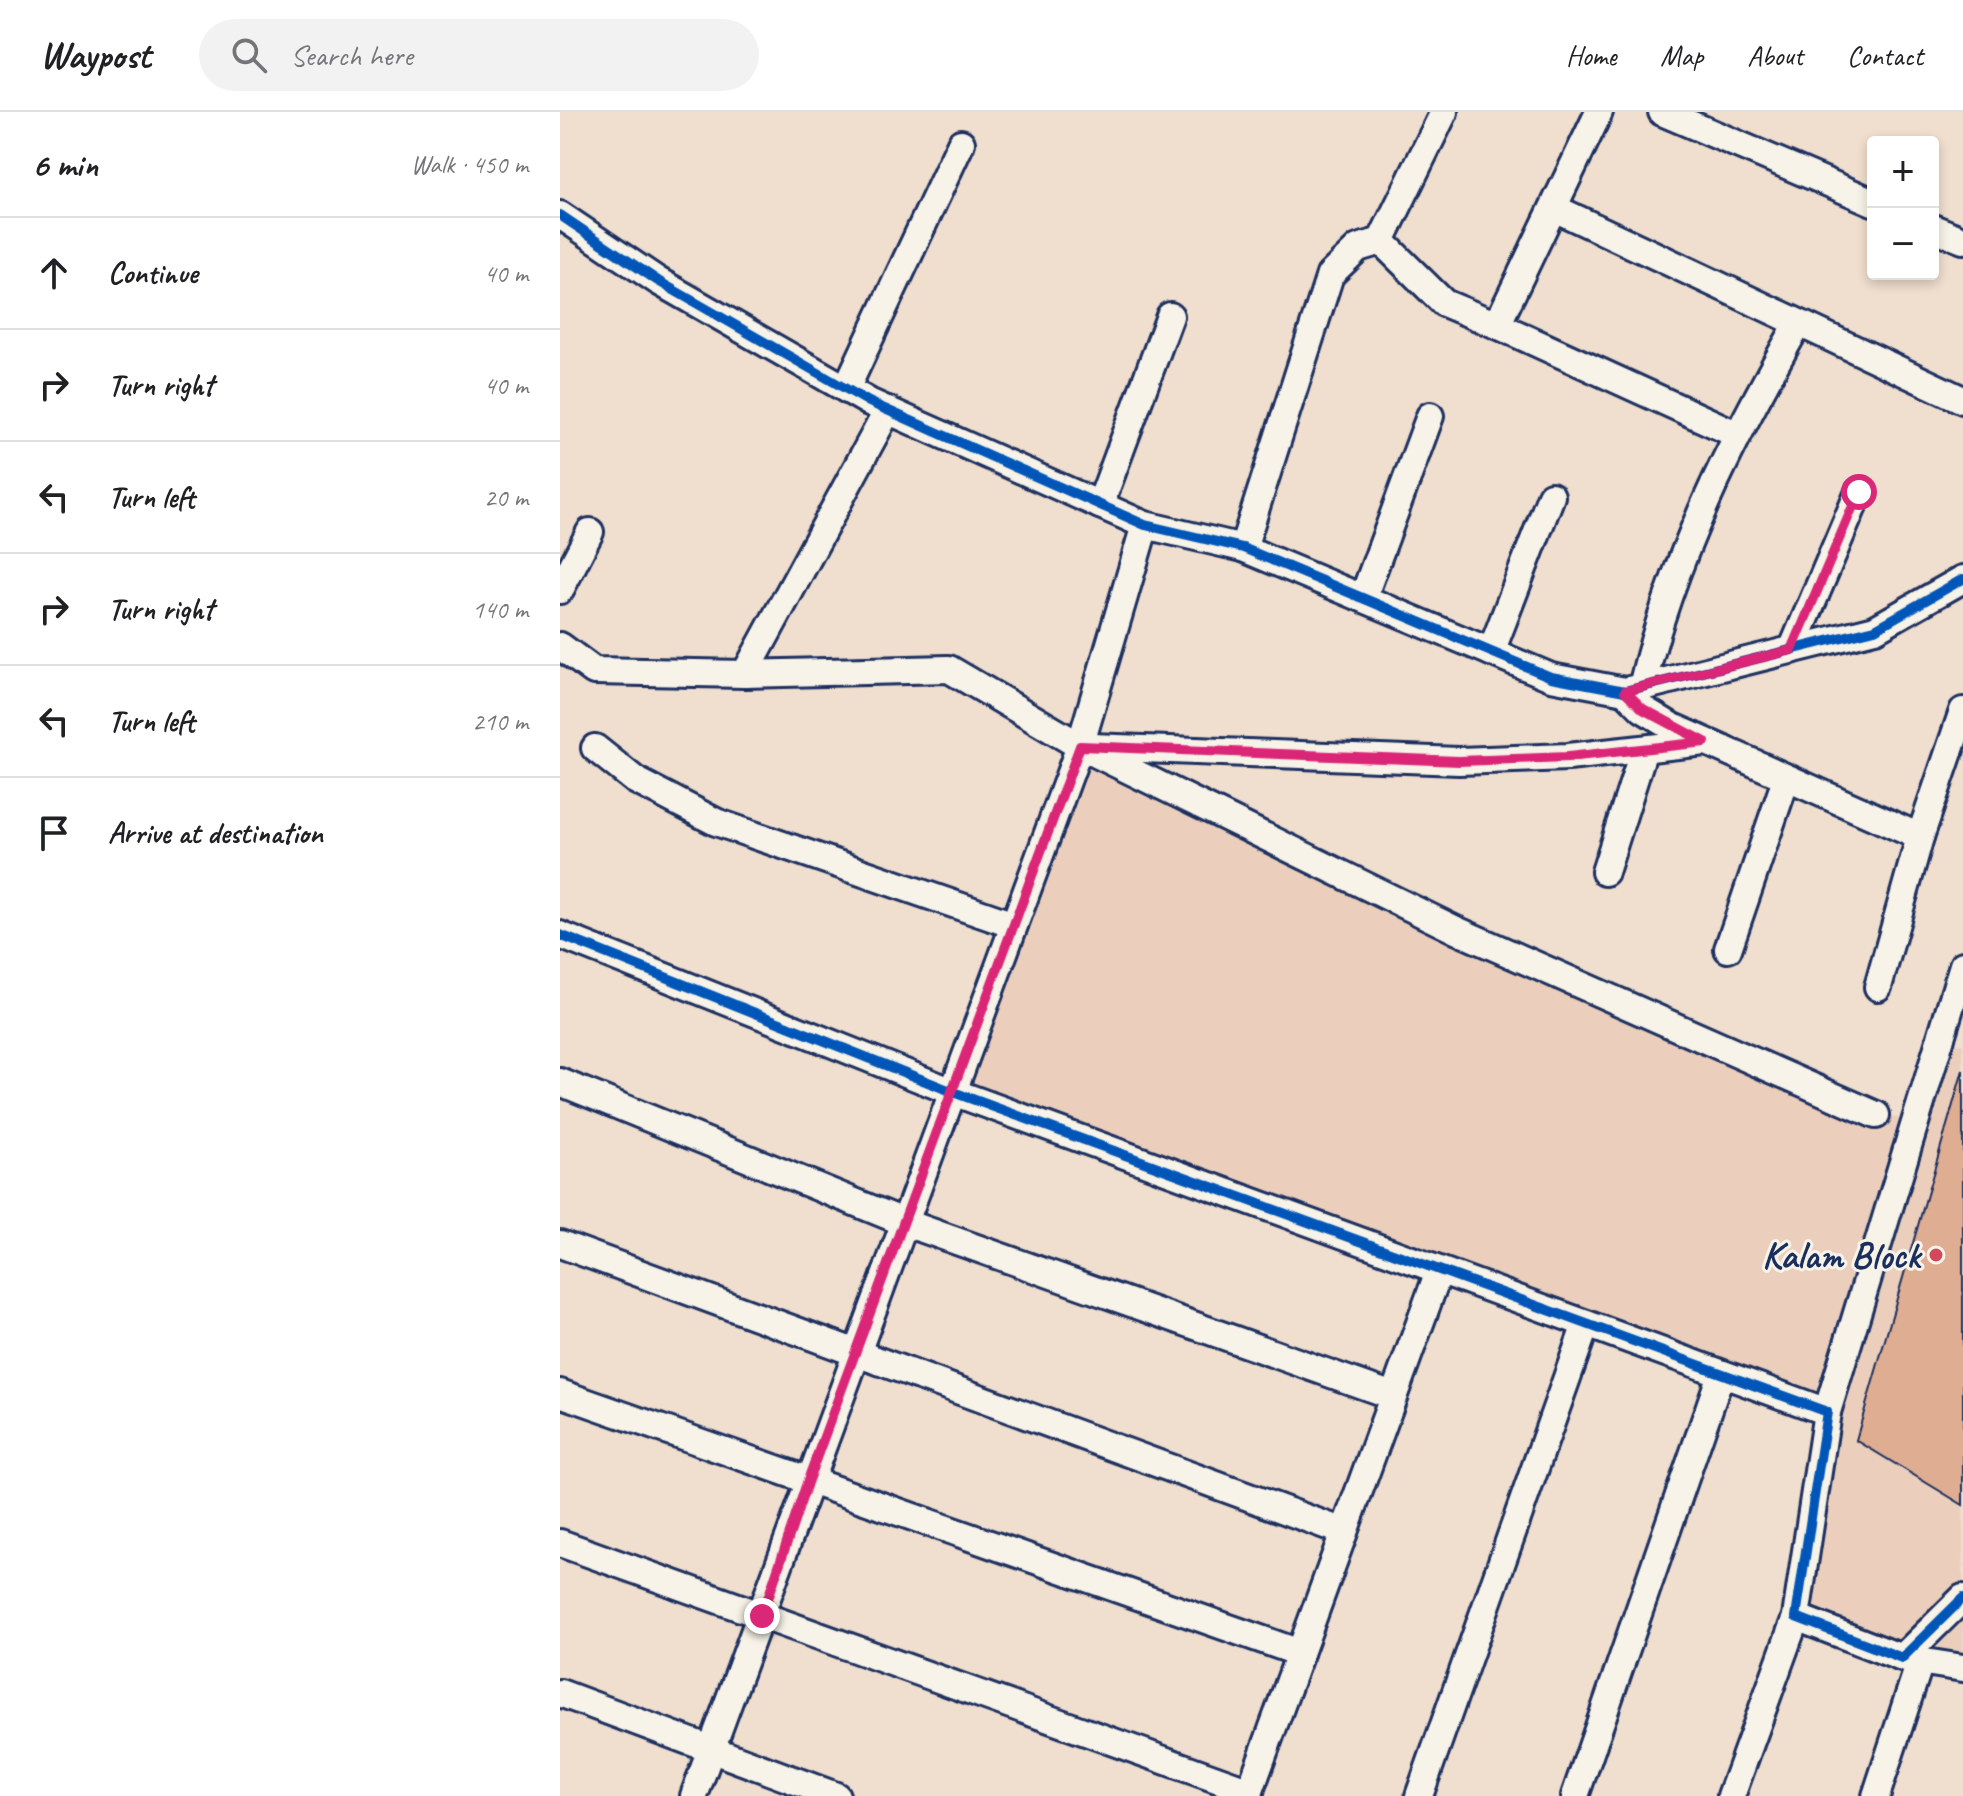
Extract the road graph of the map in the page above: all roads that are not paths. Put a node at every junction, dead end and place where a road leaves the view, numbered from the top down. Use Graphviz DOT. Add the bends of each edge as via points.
graph roads {
  1 [pos="1444,112"];
  2 [pos="1599,112"];
  3 [pos="1662,112"];
  4 [pos="961,143"];
  5 [pos="1867,199"];
  6 [pos="1554,208"];
  7 [pos="560,215"];
  8 [pos="1939,230"];
  9 [pos="1963,240"];
  10 [pos="1381,241"];
  11 [pos="1170,316"];
  12 [pos="1798,324"];
  13 [pos="1497,325"];
  14 [pos="846,389"];
  15 [pos="1963,400"];
  16 [pos="888,410"];
  17 [pos="1430,416"];
  18 [pos="1736,434"];
  19 [pos="1859,492"];
  20 [pos="1551,496"];
  21 [pos="1100,505"];
  22 [pos="1145,525"];
  23 [pos="590,532"];
  24 [pos="1243,548"];
  25 [pos="1963,579"];
  26 [pos="560,590"];
  27 [pos="1363,598"];
  28 [pos="560,646"];
  29 [pos="1792,650"];
  30 [pos="1491,652"];
  31 [pos="745,674"];
  32 [pos="1634,689"];
  33 [pos="1963,711"];
  34 [pos="1705,742"];
  35 [pos="1080,746"];
  36 [pos="595,748"];
  37 [pos="1644,749"];
  38 [pos="1786,779"];
  39 [pos="1920,837"];
  40 [pos="1605,872"];
  41 [pos="1014,925"];
  42 [pos="560,935"];
  43 [pos="1728,949"];
  44 [pos="1963,965"];
  45 [pos="1878,987"];
  46 [pos="560,1082"];
  47 [pos="953,1092"];
  48 [pos="1876,1115"];
  49 [pos="906,1223"];
  50 [pos="560,1244"];
  51 [pos="1439,1271"];
  52 [pos="1586,1324"];
  53 [pos="855,1353"];
  54 [pos="1721,1374"];
  55 [pos="560,1393"];
  56 [pos="1393,1396"];
  57 [pos="1827,1412"];
  58 [pos="808,1480"];
  59 [pos="1344,1532"];
  60 [pos="560,1543"];
  61 [pos="1963,1598"];
  62 [pos="762,1616"];
  63 [pos="1796,1617"];
  64 [pos="1300,1653"];
  65 [pos="1911,1660"];
  66 [pos="1963,1668"];
  67 [pos="560,1693"];
  68 [pos="711,1749"];
  69 [pos="1249,1794"];
  70 [pos="694,1796"];
  71 [pos="836,1796"];
  72 [pos="1419,1796"];
  73 [pos="1575,1796"];
  74 [pos="1731,1796"];
  75 [pos="1876,1796"];
  1 -- 10 [label="street"];
  2 -- 6 [label="street"];
  3 -- 5 [label="street"];
  4 -- 14 [label="street"];
  6 -- 12 [label="street"];
  6 -- 13 [label="street"];
  7 -- 14 [label="street" via="658,281"];
  8 -- 9 [label="street"];
  10 -- 13 [label="street" via="1444,303"];
  10 -- 24 [label="street" via="1358,248 1330,275"];
  11 -- 21 [label="street"];
  12 -- 15 [label="street"];
  12 -- 18 [label="street"];
  13 -- 18 [label="street"];
  14 -- 16 [label="street"];
  16 -- 21 [label="street"];
  16 -- 31 [label="street"];
  17 -- 27 [label="street"];
  18 -- 32 [label="street"];
  19 -- 29 [label="street"];
  20 -- 30 [label="street"];
  21 -- 22 [label="street"];
  22 -- 24 [label="street"];
  22 -- 35 [label="street"];
  23 -- 26 [label="street"];
  24 -- 27 [label="street"];
  25 -- 29 [label="street" via="1875,629"];
  27 -- 30 [label="street"];
  28 -- 31 [label="street" via="594,671"];
  29 -- 32 [label="street"];
  30 -- 32 [label="street" via="1551,677"];
  31 -- 35 [label="street" via="949,669"];
  32 -- 34 [label="street" via="1643,709"];
  33 -- 39 [label="street"];
  34 -- 37 [label="street"];
  34 -- 38 [label="street"];
  35 -- 37 [label="street" via="1459,761"];
  35 -- 41 [label="street"];
  35 -- 48 [label="street" via="1456,930"];
  36 -- 41 [label="street" via="635,780 716,822"];
  37 -- 40 [label="street"];
  38 -- 39 [label="street"];
  38 -- 43 [label="street"];
  39 -- 45 [label="street"];
  41 -- 47 [label="street"];
  42 -- 47 [label="street"];
  44 -- 57 [label="street"];
  46 -- 49 [label="street"];
  47 -- 49 [label="street"];
  47 -- 51 [label="street"];
  49 -- 53 [label="street"];
  49 -- 56 [label="street"];
  50 -- 53 [label="street"];
  51 -- 52 [label="street"];
  51 -- 56 [label="street"];
  52 -- 54 [label="street"];
  52 -- 72 [label="street"];
  53 -- 58 [label="street"];
  53 -- 59 [label="street"];
  54 -- 57 [label="street"];
  54 -- 73 [label="street"];
  55 -- 58 [label="street"];
  56 -- 59 [label="street"];
  57 -- 63 [label="street"];
  58 -- 62 [label="street"];
  58 -- 64 [label="street"];
  59 -- 64 [label="street"];
  60 -- 62 [label="street"];
  61 -- 65 [label="street"];
  62 -- 68 [label="street"];
  62 -- 69 [label="street"];
  63 -- 65 [label="street"];
  63 -- 74 [label="street"];
  64 -- 69 [label="street"];
  65 -- 66 [label="street"];
  65 -- 75 [label="street"];
  67 -- 68 [label="street"];
  68 -- 70 [label="street"];
  68 -- 71 [label="street"];
}
